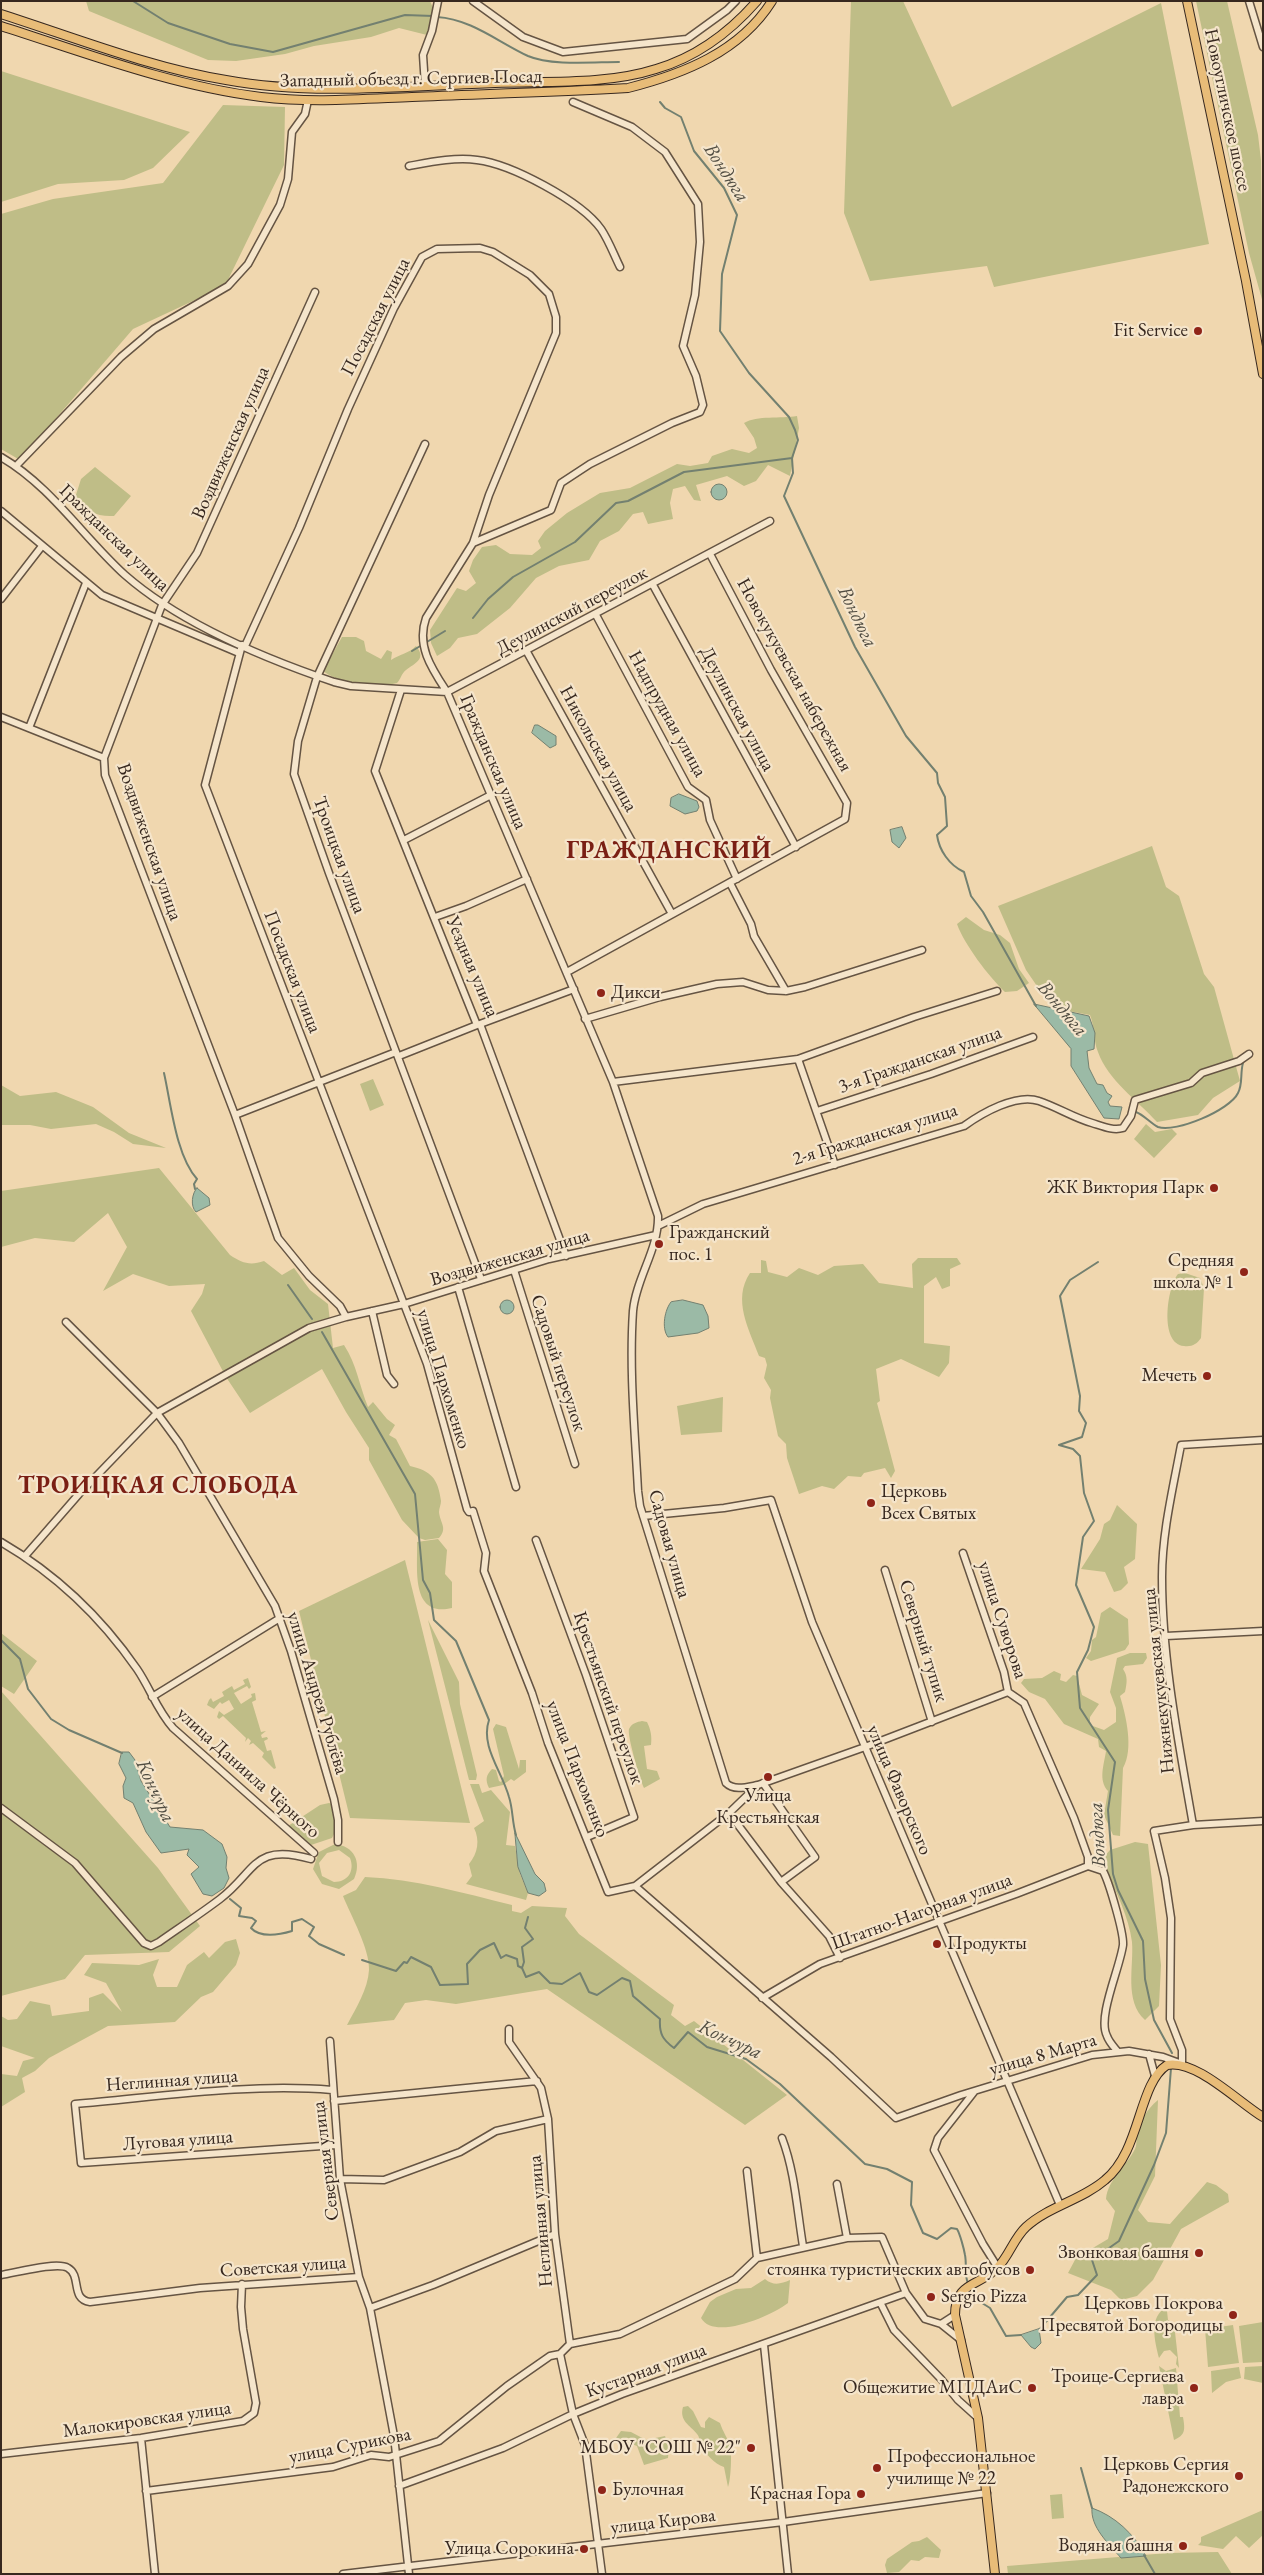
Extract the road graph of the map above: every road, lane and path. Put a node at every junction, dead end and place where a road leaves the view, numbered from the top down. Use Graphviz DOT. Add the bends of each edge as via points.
graph roads {
  1 [pos="438,1"];
  2 [pos="473,1"];
  3 [pos="736,1"];
  4 [pos="756,1"];
  5 [pos="772,1"];
  6 [pos="1187,1"];
  7 [pos="1249,1"];
  8 [pos="1,14"];
  9 [pos="1,26"];
  10 [pos="1263,47"];
  11 [pos="425,86"];
  12 [pos="308,100"];
  13 [pos="573,102"];
  14 [pos="409,166"];
  15 [pos="620,267"];
  16 [pos="315,292"];
  17 [pos="1263,374"];
  18 [pos="425,444"];
  19 [pos="1,458"];
  20 [pos="16,466"];
  21 [pos="1,511"];
  22 [pos="770,521"];
  23 [pos="473,543"];
  24 [pos="42,546"];
  25 [pos="710,554"];
  26 [pos="86,582"];
  27 [pos="653,585"];
  28 [pos="1,599"];
  29 [pos="162,605"];
  30 [pos="596,615"];
  31 [pos="157,619"];
  32 [pos="243,646"];
  33 [pos="527,652"];
  34 [pos="239,653"];
  35 [pos="317,676"];
  36 [pos="402,690"];
  37 [pos="447,692"];
  38 [pos="1,717"];
  39 [pos="29,728"];
  40 [pos="104,758"];
  41 [pos="491,795"];
  42 [pos="404,840"];
  43 [pos="796,847"];
  44 [pos="526,879"];
  45 [pos="738,879"];
  46 [pos="730,883"];
  47 [pos="672,914"];
  48 [pos="435,917"];
  49 [pos="922,950"];
  50 [pos="567,972"];
  51 [pos="574,989"];
  52 [pos="786,991"];
  53 [pos="997,991"];
  54 [pos="585,1019"];
  55 [pos="478,1025"];
  56 [pos="1033,1037"];
  57 [pos="397,1054"];
  58 [pos="1249,1054"];
  59 [pos="798,1058"];
  60 [pos="318,1082"];
  61 [pos="612,1082"];
  62 [pos="817,1111"];
  63 [pos="235,1115"];
  64 [pos="835,1165"];
  65 [pos="658,1216"];
  66 [pos="658,1226"];
  67 [pos="656,1235"];
  68 [pos="566,1256"];
  69 [pos="514,1270"];
  70 [pos="481,1279"];
  71 [pos="458,1287"];
  72 [pos="404,1304"];
  73 [pos="372,1312"];
  74 [pos="346,1317"];
  75 [pos="66,1322"];
  76 [pos="394,1384"];
  77 [pos="157,1413"];
  78 [pos="1263,1440"];
  79 [pos="575,1464"];
  80 [pos="516,1487"];
  81 [pos="643,1516"];
  82 [pos="536,1540"];
  83 [pos="1,1542"];
  84 [pos="963,1553"];
  85 [pos="25,1556"];
  86 [pos="885,1570"];
  87 [pos="280,1618"];
  88 [pos="1263,1631"];
  89 [pos="1166,1636"];
  90 [pos="1008,1692"];
  91 [pos="152,1697"];
  92 [pos="932,1722"];
  93 [pos="865,1747"];
  94 [pos="760,1784"];
  95 [pos="1,1808"];
  96 [pos="729,1813"];
  97 [pos="1263,1821"];
  98 [pos="1193,1826"];
  99 [pos="587,1837"];
  100 [pos="338,1842"];
  101 [pos="1088,1866"];
  102 [pos="781,1882"];
  103 [pos="635,1886"];
  104 [pos="938,1921"];
  105 [pos="840,1958"];
  106 [pos="762,1998"];
  107 [pos="508,2030"];
  108 [pos="330,2041"];
  109 [pos="1118,2052"];
  110 [pos="1149,2054"];
  111 [pos="1182,2064"];
  112 [pos="1155,2076"];
  113 [pos="537,2081"];
  114 [pos="1008,2081"];
  115 [pos="332,2090"];
  116 [pos="974,2092"];
  117 [pos="334,2101"];
  118 [pos="74,2104"];
  119 [pos="1263,2118"];
  120 [pos="548,2119"];
  121 [pos="782,2138"];
  122 [pos="336,2145"];
  123 [pos="747,2171"];
  124 [pos="340,2179"];
  125 [pos="837,2184"];
  126 [pos="1060,2205"];
  127 [pos="555,2234"];
  128 [pos="847,2238"];
  129 [pos="803,2246"];
  130 [pos="757,2258"];
  131 [pos="998,2268"];
  132 [pos="1,2276"];
  133 [pos="359,2277"];
  134 [pos="242,2284"];
  135 [pos="906,2293"];
  136 [pos="881,2304"];
  137 [pos="370,2308"];
  138 [pos="955,2315"];
  139 [pos="941,2324"];
  140 [pos="961,2340"];
  141 [pos="570,2344"];
  142 [pos="764,2345"];
  143 [pos="560,2354"];
  144 [pos="573,2414"];
  145 [pos="978,2418"];
  146 [pos="141,2438"];
  147 [pos="1,2454"];
  148 [pos="395,2456"];
  149 [pos="399,2486"];
  150 [pos="146,2491"];
  151 [pos="987,2494"];
  152 [pos="783,2522"];
  153 [pos="599,2544"];
  154 [pos="408,2566"];
  155 [pos="155,2574"];
  156 [pos="342,2574"];
  157 [pos="409,2574"];
  158 [pos="602,2574"];
  159 [pos="788,2574"];
  160 [pos="995,2574"];
  1 -- 11 [label="street" via="432,32 423,55"];
  2 -- 3 [label="street" via="523,37 563,52 687,39"];
  4 -- 11 [label="main road, Западный объезд г. Сергиев Посад" via="714,42 656,69 627,76"];
  5 -- 12 [label="main road, Западный объезд г. Сергиев Посад" via="748,29 718,54 684,71 628,88"];
  6 -- 17 [label="main road, Новоугличское шоссе"];
  7 -- 10 [label="street"];
  8 -- 11 [label="main road, Западный объезд г. Сергиев Посад" via="140,58 224,80 317,88"];
  9 -- 12 [label="main road, Западный объезд г. Сергиев Посад" via="136,69 220,90"];
  12 -- 20 [label="street" via="305,114 292,132 288,179 280,205 248,264 228,286 154,329 121,357"];
  13 -- 23 [label="street" via="632,127 665,152 698,204 700,242 695,295 683,346 696,376 702,409 590,464 561,483 552,510"];
  14 -- 15 [label="street" via="443,160 478,160 549,187 579,206 601,229"];
  16 -- 29 [label="street, Воздвиженская улица" via="197,553"];
  18 -- 35 [label="street, Троицкая улица"];
  19 -- 20 [label="street, Гражданская улица"];
  20 -- 29 [label="street, Гражданская улица" via="63,509 124,574"];
  21 -- 24 [label="street"];
  22 -- 25 [label="street, Деулинский переулок"];
  23 -- 32 [label="street, Посадская улица" via="489,495 556,333 556,317 549,294 543,287 493,252 480,248 437,249 422,257 394,308 299,528"];
  23 -- 37 [label="street, Посадская улица" via="426,618 422,630 428,660"];
  24 -- 26 [label="street"];
  24 -- 28 [label="street"];
  25 -- 27 [label="street, Деулинский переулок"];
  25 -- 43 [label="street, Новокукуевская набережная" via="771,670 848,803 845,820"];
  26 -- 31 [label="street" via="102,595"];
  26 -- 39 [label="street"];
  27 -- 30 [label="street, Деулинский переулок"];
  27 -- 43 [label="street, Деулинская улица"];
  29 -- 31 [label="street, Воздвиженская улица"];
  29 -- 32 [label="street, Гражданская улица"];
  30 -- 33 [label="street, Деулинский переулок"];
  30 -- 45 [label="street, Надпрудная улица" via="688,787 706,800 710,820"];
  31 -- 34 [label="street"];
  31 -- 40 [label="street, Воздвиженская улица"];
  32 -- 34 [label="street, Посадская улица"];
  32 -- 35 [label="street, Гражданская улица"];
  33 -- 37 [label="street, Деулинский переулок"];
  33 -- 47 [label="street, Никольская улица"];
  34 -- 60 [label="street, Посадская улица" via="205,785"];
  35 -- 36 [label="street, Гражданская улица" via="351,686"];
  35 -- 57 [label="street, Троицкая улица" via="298,740 294,774"];
  36 -- 37 [label="street, Гражданская улица"];
  36 -- 42 [label="street, Уездная улица" via="375,771"];
  37 -- 41 [label="street, Гражданская улица"];
  38 -- 39 [label="street"];
  39 -- 40 [label="street"];
  40 -- 63 [label="street, Воздвиженская улица" via="105,775"];
  41 -- 42 [label="street"];
  41 -- 44 [label="street, Гражданская улица"];
  42 -- 48 [label="street, Уездная улица"];
  43 -- 45 [label="street"];
  44 -- 48 [label="street"];
  44 -- 50 [label="street, Гражданская улица"];
  45 -- 46 [label="street"];
  46 -- 47 [label="street"];
  46 -- 52 [label="street" via="754,936"];
  47 -- 50 [label="street"];
  48 -- 55 [label="street, Уездная улица"];
  49 -- 52 [label="street" via="805,988"];
  50 -- 51 [label="street, Гражданская улица"];
  51 -- 54 [label="street, Гражданская улица"];
  51 -- 55 [label="street"];
  52 -- 54 [label="street" via="768,990 743,982 717,984"];
  53 -- 59 [label="street"];
  54 -- 61 [label="street, Гражданская улица"];
  55 -- 57 [label="street"];
  55 -- 68 [label="street, Уездная улица"];
  56 -- 62 [label="street, 3-я Гражданская улица"];
  57 -- 60 [label="street"];
  57 -- 70 [label="street, Троицкая улица"];
  58 -- 64 [label="street, 2-я Гражданская улица" via="1239,1061 1202,1073 1191,1082 1135,1100 1131,1116 1122,1128 1116,1130 1080,1120 1039,1100 1028,1099 987,1110 964,1126"];
  59 -- 61 [label="street"];
  59 -- 62 [label="street"];
  60 -- 63 [label="street"];
  60 -- 72 [label="street, Посадская улица"];
  61 -- 65 [label="street, Гражданская улица"];
  62 -- 64 [label="street"];
  63 -- 74 [label="street, Воздвиженская улица" via="278,1238 309,1276 340,1306"];
  64 -- 66 [label="street, 2-я Гражданская улица" via="703,1204"];
  65 -- 66 [label="street, Садовая улица"];
  66 -- 67 [label="street, Садовая улица"];
  67 -- 68 [label="street, Воздвиженская улица"];
  67 -- 81 [label="street, Садовая улица" via="633,1310 633,1394 638,1491"];
  68 -- 69 [label="street, Воздвиженская улица"];
  69 -- 70 [label="street, Воздвиженская улица"];
  69 -- 79 [label="street, Садовый переулок"];
  70 -- 71 [label="street, Воздвиженская улица"];
  71 -- 72 [label="street, Воздвиженская улица"];
  71 -- 80 [label="street"];
  72 -- 73 [label="street, Воздвиженская улица"];
  72 -- 99 [label="street, улица Пархоменко" via="427,1364 467,1509 473,1511 486,1553 484,1571"];
  73 -- 74 [label="street, Воздвиженская улица"];
  73 -- 76 [label="street" via="387,1375"];
  74 -- 77 [label="street" via="310,1328"];
  75 -- 77 [label="street, улица Андрея Рублёва"];
  77 -- 85 [label="street"];
  77 -- 87 [label="street, улица Андрея Рублёва" via="179,1442"];
  78 -- 89 [label="street, Нижнекукуевская улица" via="1181,1445 1162,1575"];
  81 -- 93 [label="street, улица Фаворского" via="771,1500 812,1622"];
  81 -- 94 [label="street, Садовая улица" via="726,1783 730,1787 744,1788"];
  82 -- 99 [label="street, Крестьянский переулок" via="634,1817"];
  83 -- 85 [label="street, улица Даниила Чёрного"];
  84 -- 90 [label="street, улица Суворова"];
  85 -- 91 [label="street, улица Даниила Чёрного" via="71,1593 106,1628 143,1678"];
  86 -- 92 [label="street, Северный тупик"];
  87 -- 91 [label="street"];
  87 -- 100 [label="street, улица Андрея Рублёва" via="334,1799"];
  88 -- 89 [label="street"];
  89 -- 98 [label="street, Нижнекукуевская улица" via="1175,1720"];
  90 -- 92 [label="street"];
  90 -- 101 [label="street, улица Суворова" via="1024,1703 1088,1857"];
  91 -- 95 [label="street, улица Даниила Чёрного" via="165,1719 188,1743 312,1856 267,1856 253,1864 220,1900 151,1946 144,1943 75,1863"];
  92 -- 93 [label="street"];
  93 -- 94 [label="street"];
  93 -- 104 [label="street, улица Фаворского"];
  94 -- 96 [label="street"];
  94 -- 102 [label="street" via="815,1857"];
  96 -- 102 [label="street"];
  96 -- 103 [label="street"];
  97 -- 98 [label="street"];
  98 -- 111 [label="street" via="1154,1831 1170,1918 1170,2019 1182,2050"];
  99 -- 103 [label="street, улица Пархоменко" via="608,1892"];
  101 -- 104 [label="street, Штатно-Нагорная улица"];
  101 -- 109 [label="street" via="1103,1871 1110,1883 1122,1932 1123,1945 1106,2005 1105,2035"];
  102 -- 105 [label="street" via="829,1936"];
  103 -- 106 [label="street"];
  104 -- 105 [label="street, Штатно-Нагорная улица"];
  104 -- 114 [label="street, улица Фаворского"];
  105 -- 106 [label="street, Штатно-Нагорная улица" via="801,1974"];
  106 -- 116 [label="street, улица 8 Марта" via="896,2118"];
  107 -- 113 [label="street, Неглинная улица" via="509,2042"];
  108 -- 115 [label="street, Северная улица"];
  109 -- 110 [label="street, улица 8 Марта"];
  109 -- 114 [label="street, улица 8 Марта" via="1092,2054"];
  110 -- 111 [label="street, улица 8 Марта"];
  110 -- 112 [label="street"];
  111 -- 112 [label="main road" via="1167,2065"];
  111 -- 119 [label="main road, улица 8 Марта" via="1201,2073"];
  112 -- 126 [label="main road" via="1124,2159 1104,2181"];
  113 -- 117 [label="street"];
  113 -- 120 [label="street, Неглинная улица"];
  114 -- 116 [label="street, улица 8 Марта"];
  114 -- 126 [label="street, улица Фаворского"];
  115 -- 117 [label="street, Северная улица"];
  115 -- 118 [label="street, Неглинная улица" via="232,2091"];
  116 -- 131 [label="street" via="938,2138 934,2150"];
  117 -- 122 [label="street, Северная улица"];
  118 -- 122 [label="street, Луговая улица" via="81,2163"];
  120 -- 124 [label="street" via="496,2131 460,2152 384,2180"];
  120 -- 127 [label="street, Неглинная улица"];
  121 -- 129 [label="street" via="792,2162 792,2183"];
  122 -- 124 [label="street, Северная улица"];
  123 -- 130 [label="street"];
  124 -- 133 [label="street, Северная улица"];
  125 -- 128 [label="street"];
  126 -- 131 [label="main road" via="1026,2227"];
  127 -- 137 [label="street"];
  127 -- 141 [label="street, Неглинная улица"];
  128 -- 129 [label="street"];
  128 -- 135 [label="street" via="882,2237"];
  129 -- 130 [label="street"];
  130 -- 141 [label="street" via="734,2279 620,2334"];
  131 -- 138 [label="main road" via="965,2288 955,2303"];
  132 -- 134 [label="street, Советская улица" via="65,2266 74,2274 81,2299 90,2302"];
  133 -- 134 [label="street, Советская улица"];
  133 -- 137 [label="street, Советская улица"];
  134 -- 146 [label="street, Малокировская улица" via="241,2307 256,2403 254,2413 243,2421"];
  135 -- 136 [label="street, Кустарная улица"];
  135 -- 139 [label="street" via="925,2319"];
  136 -- 142 [label="street, Кустарная улица"];
  136 -- 145 [label="street" via="894,2330"];
  137 -- 148 [label="street"];
  138 -- 139 [label="street"];
  138 -- 140 [label="main road"];
  139 -- 140 [label="street"];
  140 -- 145 [label="main road"];
  141 -- 143 [label="street"];
  142 -- 144 [label="street, Кустарная улица"];
  142 -- 152 [label="street"];
  143 -- 144 [label="street"];
  143 -- 148 [label="street, улица Сурикова" via="550,2356 507,2386 439,2442"];
  144 -- 149 [label="street, Кустарная улица" via="503,2448"];
  144 -- 153 [label="street" via="586,2445"];
  145 -- 151 [label="main road"];
  146 -- 147 [label="street, Малокировская улица"];
  146 -- 150 [label="street"];
  148 -- 149 [label="street"];
  148 -- 150 [label="street, улица Сурикова" via="371,2455 333,2467"];
  149 -- 154 [label="street"];
  150 -- 155 [label="street"];
  151 -- 152 [label="street, улица Кирова"];
  151 -- 160 [label="main road"];
  152 -- 153 [label="street, улица Кирова"];
  152 -- 159 [label="street"];
  153 -- 154 [label="street, улица Кирова"];
  153 -- 158 [label="street"];
  154 -- 156 [label="street, улица Кирова"];
  154 -- 157 [label="street"];
}
